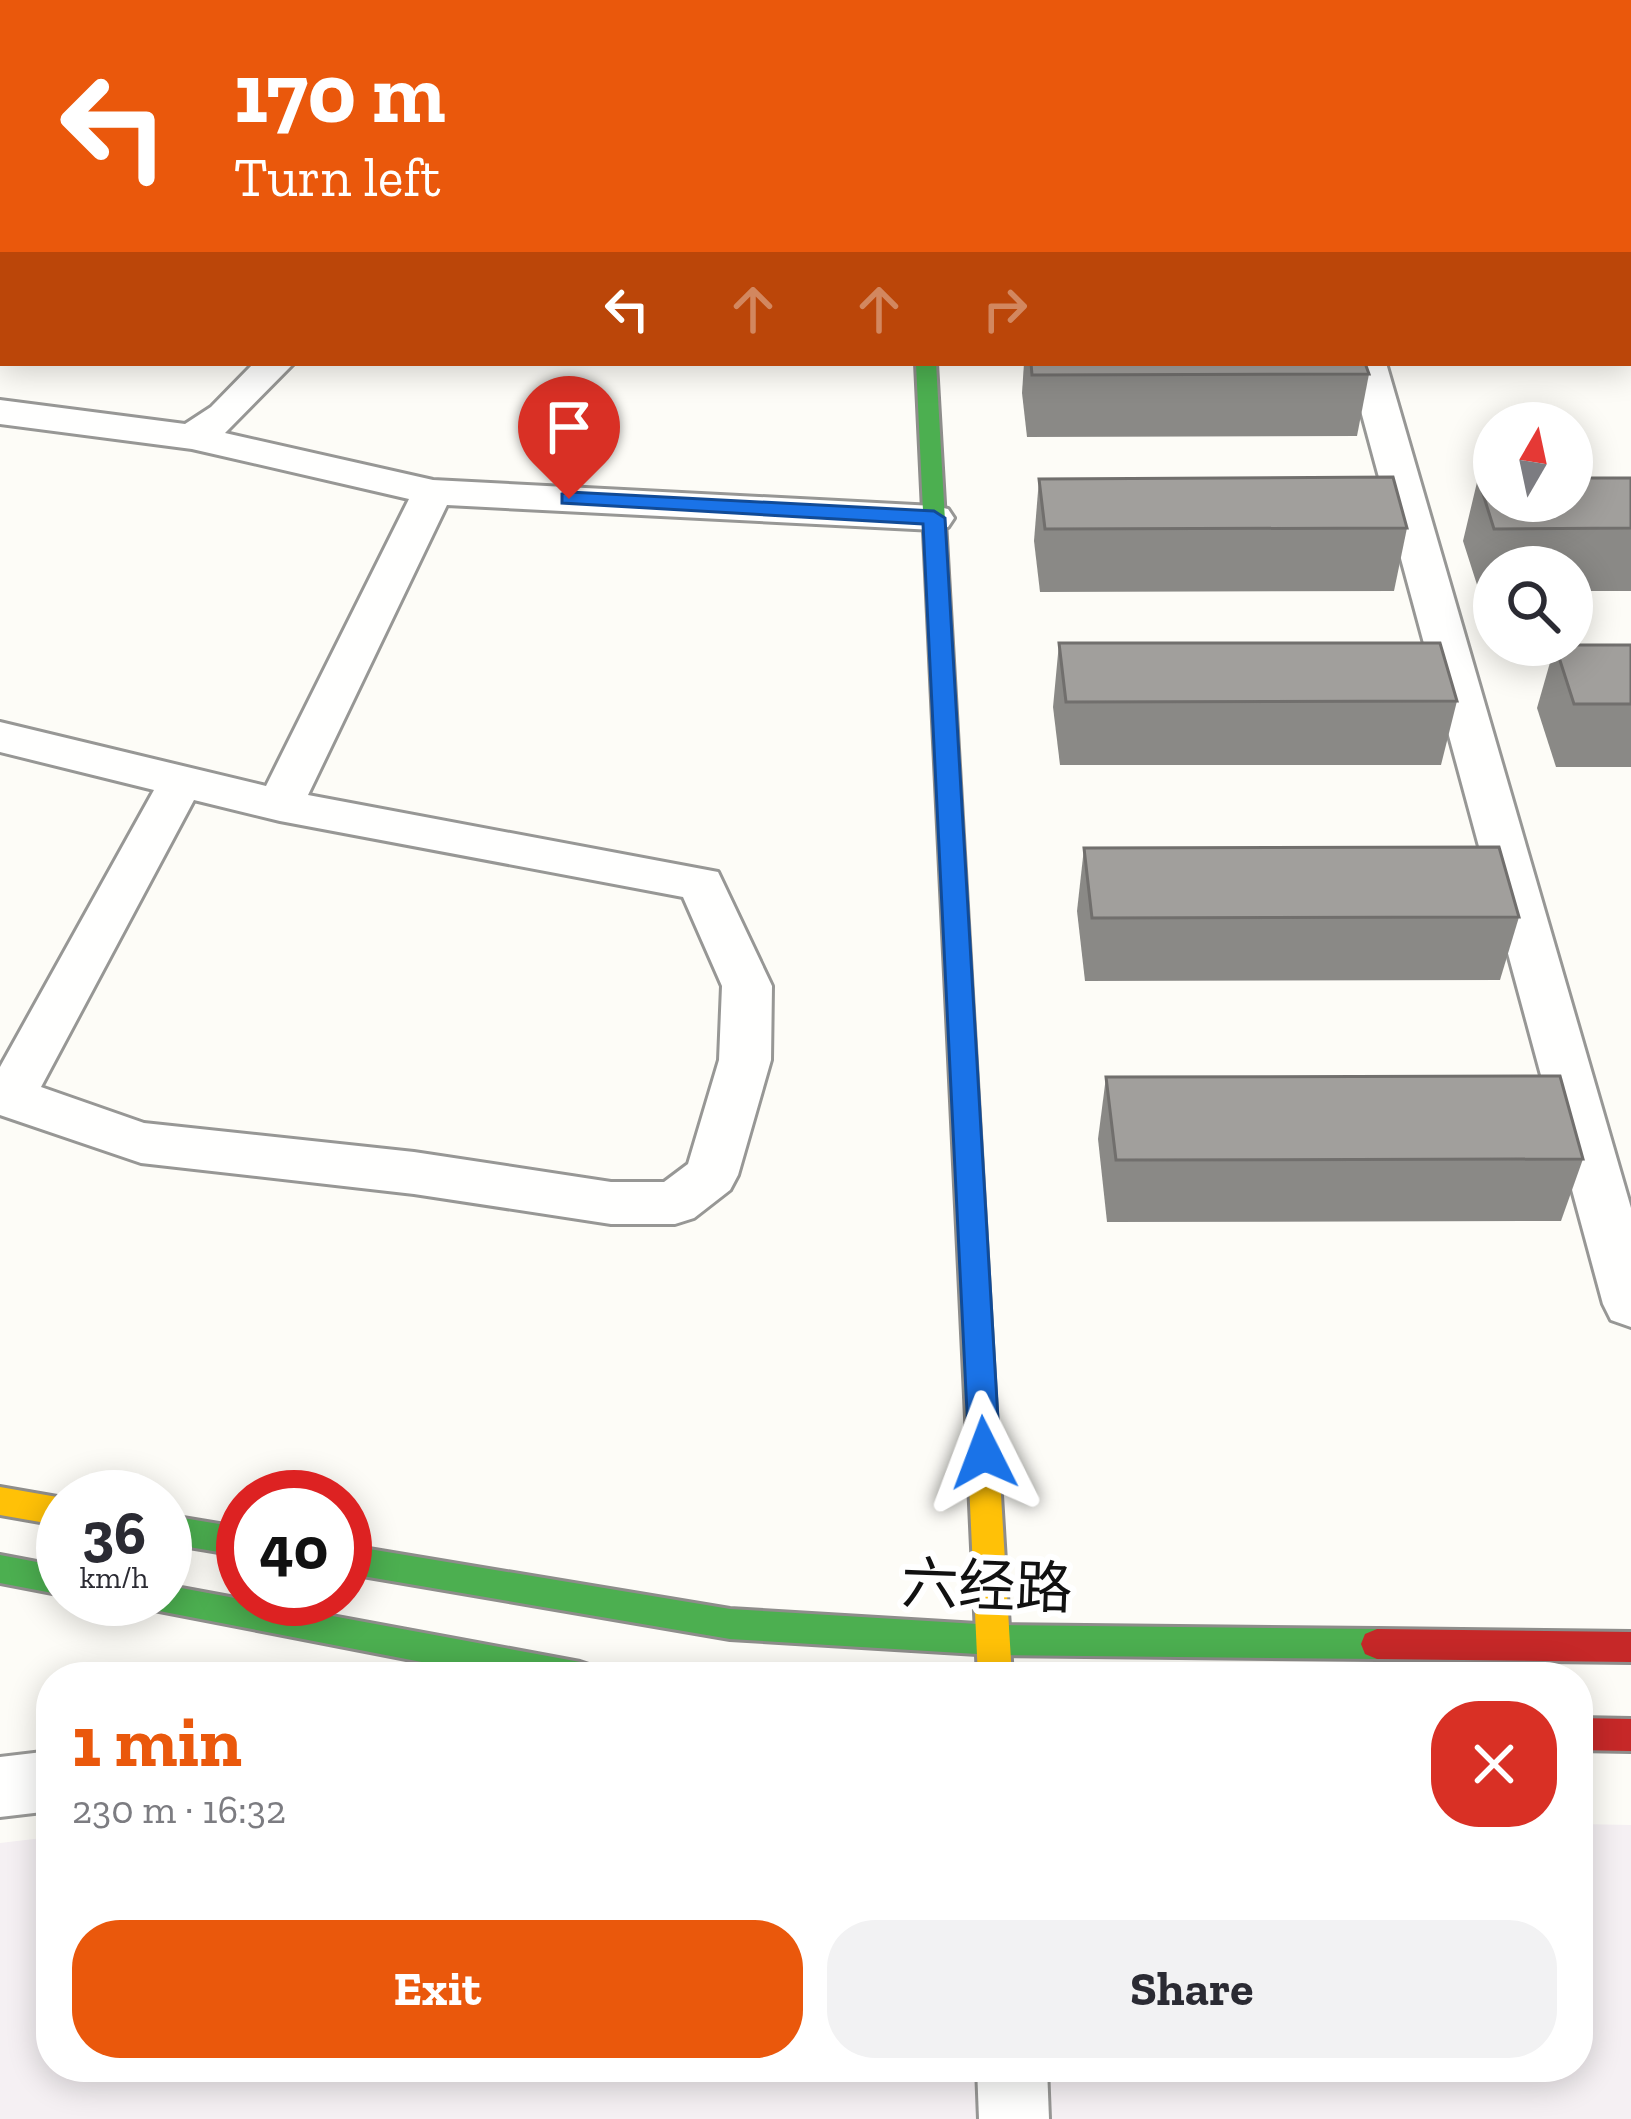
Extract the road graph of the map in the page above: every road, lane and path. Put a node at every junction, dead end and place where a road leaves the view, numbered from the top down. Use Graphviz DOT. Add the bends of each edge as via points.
graph roads {
  1 [pos="272,366"];
  2 [pos="926,366"];
  3 [pos="1368,366"];
  4 [pos="0,412"];
  5 [pos="192,437"];
  6 [pos="433,492"];
  7 [pos="934,518"];
  8 [pos="0,737"];
  9 [pos="182,780"];
  10 [pos="280,805"];
  11 [pos="4,1096"];
  12 [pos="1631,1304"];
  13 [pos="0,1501"];
  14 [pos="36,1507"];
  15 [pos="372,1564"];
  16 [pos="0,1569"];
  17 [pos="36,1576"];
  18 [pos="192,1605"];
  19 [pos="994,1640"];
  20 [pos="1631,1647"];
  21 [pos="499,1662"];
  22 [pos="995,1662"];
  23 [pos="1593,1734"];
  24 [pos="1631,1735"];
  25 [pos="36,1783"];
  26 [pos="0,1787"];
  27 [pos="1013,2082"];
  28 [pos="1014,2119"];
  1 -- 5 [label="street"];
  2 -- 7 [label="street"];
  3 -- 12 [label="street"];
  4 -- 5 [label="street"];
  5 -- 6 [label="street"];
  6 -- 7 [label="street"];
  6 -- 10 [label="street"];
  7 -- 19 [label="street"];
  8 -- 9 [label="street"];
  9 -- 10 [label="street"];
  9 -- 11 [label="street"];
  10 -- 11 [label="street" via="701,884 747,986 746,1060 711,1175 675,1203 610,1203 141,1143"];
  13 -- 14 [label="street"];
  15 -- 19 [label="street, 六经路" via="730,1624"];
  16 -- 17 [label="street"];
  18 -- 21 [label="street"];
  19 -- 20 [label="street, 六经路"];
  19 -- 22 [label="street"];
  23 -- 24 [label="street"];
  25 -- 26 [label="street"];
  27 -- 28 [label="street"];
}
